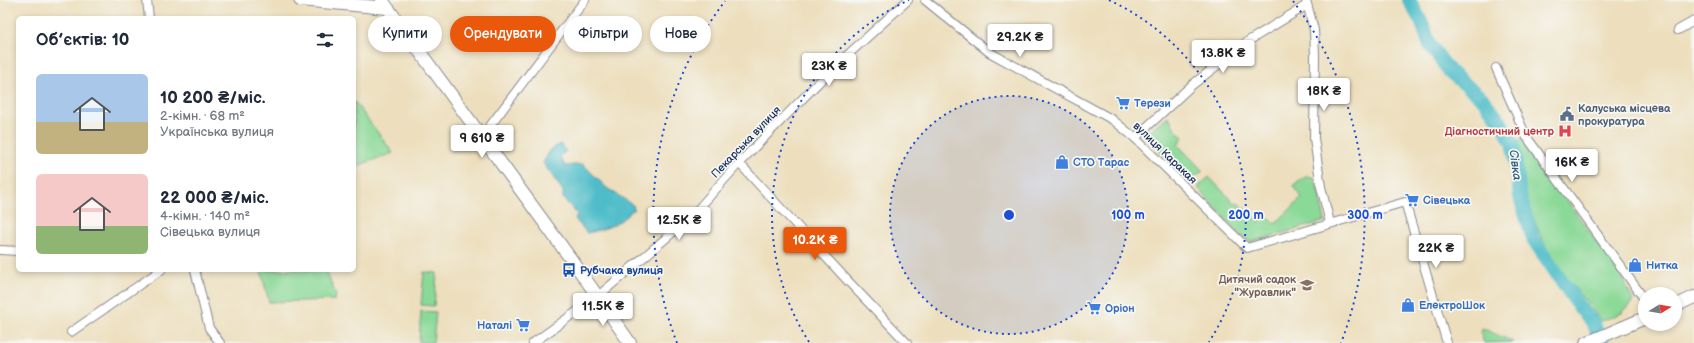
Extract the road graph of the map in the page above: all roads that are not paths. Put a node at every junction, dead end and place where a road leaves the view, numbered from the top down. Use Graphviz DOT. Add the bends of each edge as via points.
graph roads {
  1 [pos="147,0"];
  2 [pos="300,0"];
  3 [pos="585,0"];
  4 [pos="908,0"];
  5 [pos="925,0"];
  6 [pos="1306,2"];
  7 [pos="385,4"];
  8 [pos="149,16"];
  9 [pos="1694,21"];
  10 [pos="1678,30"];
  11 [pos="1496,68"];
  12 [pos="481,138"];
  13 [pos="1136,138"];
  14 [pos="739,163"];
  15 [pos="1330,223"];
  16 [pos="0,250"];
  17 [pos="16,251"];
  18 [pos="157,272"];
  19 [pos="195,272"];
  20 [pos="1638,290"];
  21 [pos="597,297"];
  22 [pos="1694,298"];
  23 [pos="1682,303"];
  24 [pos="1638,321"];
  25 [pos="71,332"];
  26 [pos="220,343"];
  27 [pos="533,343"];
  28 [pos="630,343"];
  29 [pos="907,343"];
  30 [pos="1447,343"];
  31 [pos="1586,343"];
  1 -- 8 [label="street"];
  2 -- 7 [label="main road"];
  3 -- 12 [label="street"];
  4 -- 14 [label="street, Пекарська вулиця" via="831,70"];
  5 -- 13 [label="street, вулиця Каракая" via="989,52 1113,120"];
  6 -- 13 [label="street" via="1250,40 1192,85"];
  6 -- 15 [label="street" via="1314,30 1314,138 1321,187"];
  7 -- 12 [label="main road"];
  9 -- 10 [label="street"];
  11 -- 20 [label="street" via="1526,136"];
  12 -- 21 [label="main road"];
  13 -- 15 [label="street, вулиця Каракая" via="1247,248"];
  14 -- 21 [label="street, Пекарська вулиця" via="692,216"];
  14 -- 29 [label="street"];
  15 -- 30 [label="street" via="1406,202"];
  16 -- 17 [label="street"];
  18 -- 25 [label="street"];
  19 -- 26 [label="street" via="209,328"];
  21 -- 27 [label="street, Пекарська вулиця"];
  21 -- 28 [label="main road"];
  22 -- 23 [label="main road"];
  24 -- 31 [label="main road"];
}
